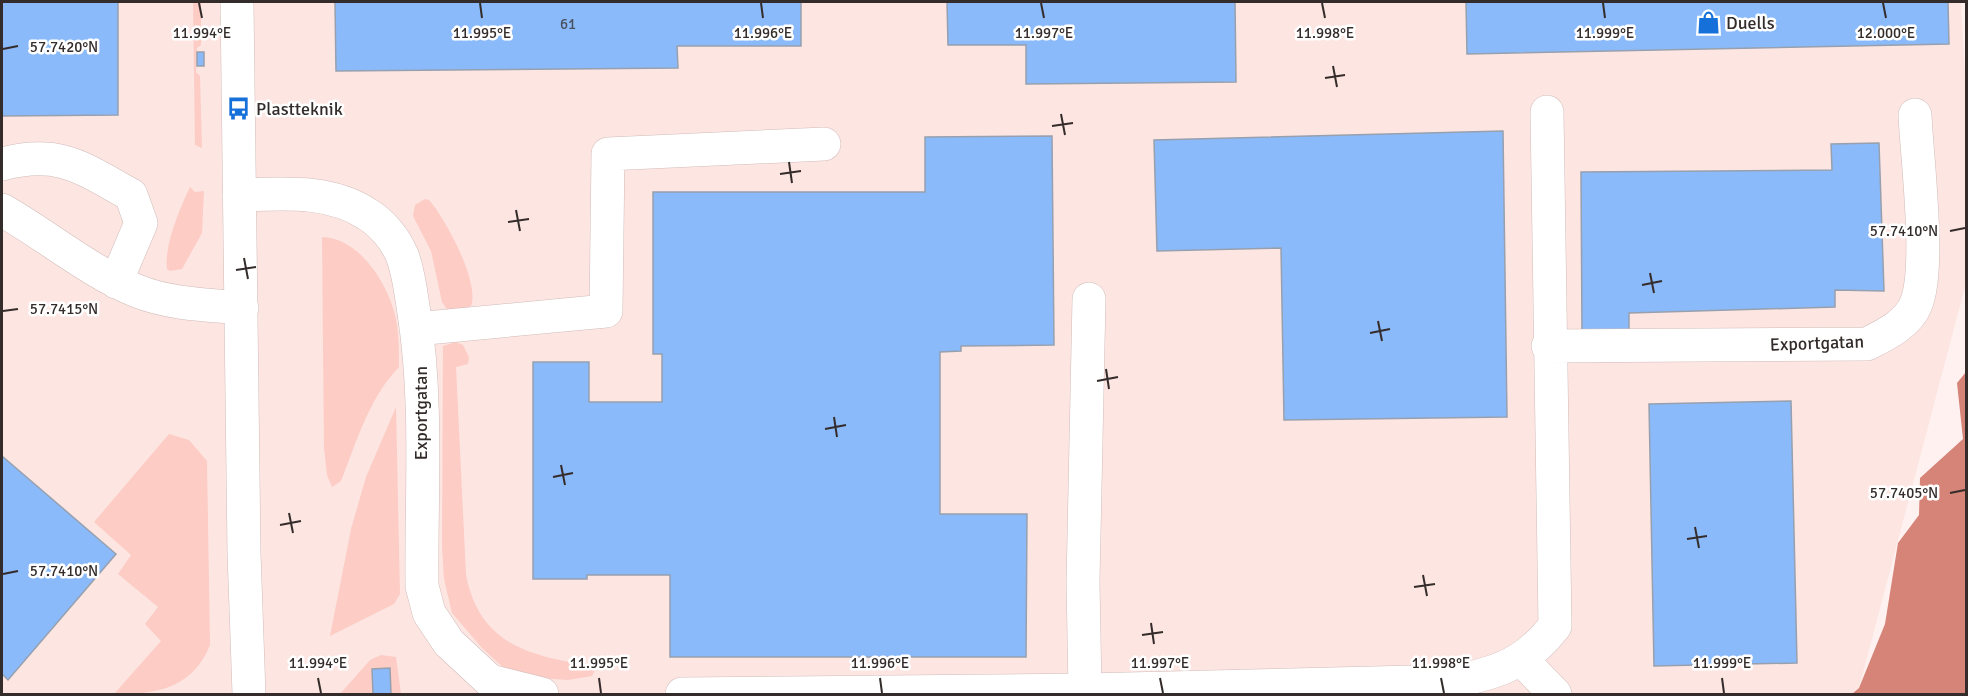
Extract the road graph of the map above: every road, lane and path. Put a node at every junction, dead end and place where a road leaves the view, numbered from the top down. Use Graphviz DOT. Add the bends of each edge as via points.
graph roads {
  1 [pos="237,2"];
  2 [pos="1547,112"];
  3 [pos="1915,115"];
  4 [pos="824,144"];
  5 [pos="2,164"];
  6 [pos="239,195"];
  7 [pos="2,210"];
  8 [pos="116,282"];
  9 [pos="1089,299"];
  10 [pos="242,308"];
  11 [pos="416,329"];
  12 [pos="1548,346"];
  13 [pos="1531,652"];
  14 [pos="1085,690"];
  15 [pos="249,694"];
  16 [pos="542,694"];
  17 [pos="682,694"];
  18 [pos="1555,694"];
  1 -- 6 [label="street"];
  2 -- 12 [label="street"];
  3 -- 12 [label="street, Exportgatan" via="1923,261 1916,305 1895,330 1867,344"];
  4 -- 11 [label="street" via="608,154 606,311"];
  5 -- 8 [label="street" via="67,160 130,195 141,223"];
  6 -- 10 [label="street"];
  6 -- 11 [label="street, Exportgatan" via="310,194 368,214 391,235 402,256"];
  7 -- 8 [label="street"];
  8 -- 10 [label="street" via="182,302"];
  9 -- 14 [label="street" via="1083,582"];
  10 -- 15 [label="street"];
  11 -- 16 [label="street, Exportgatan" via="421,358 422,586 429,613 449,643 490,681"];
  12 -- 13 [label="street" via="1555,626"];
  13 -- 14 [label="street" via="1483,676 1455,681"];
  13 -- 18 [label="street"];
  14 -- 17 [label="street"];
}
